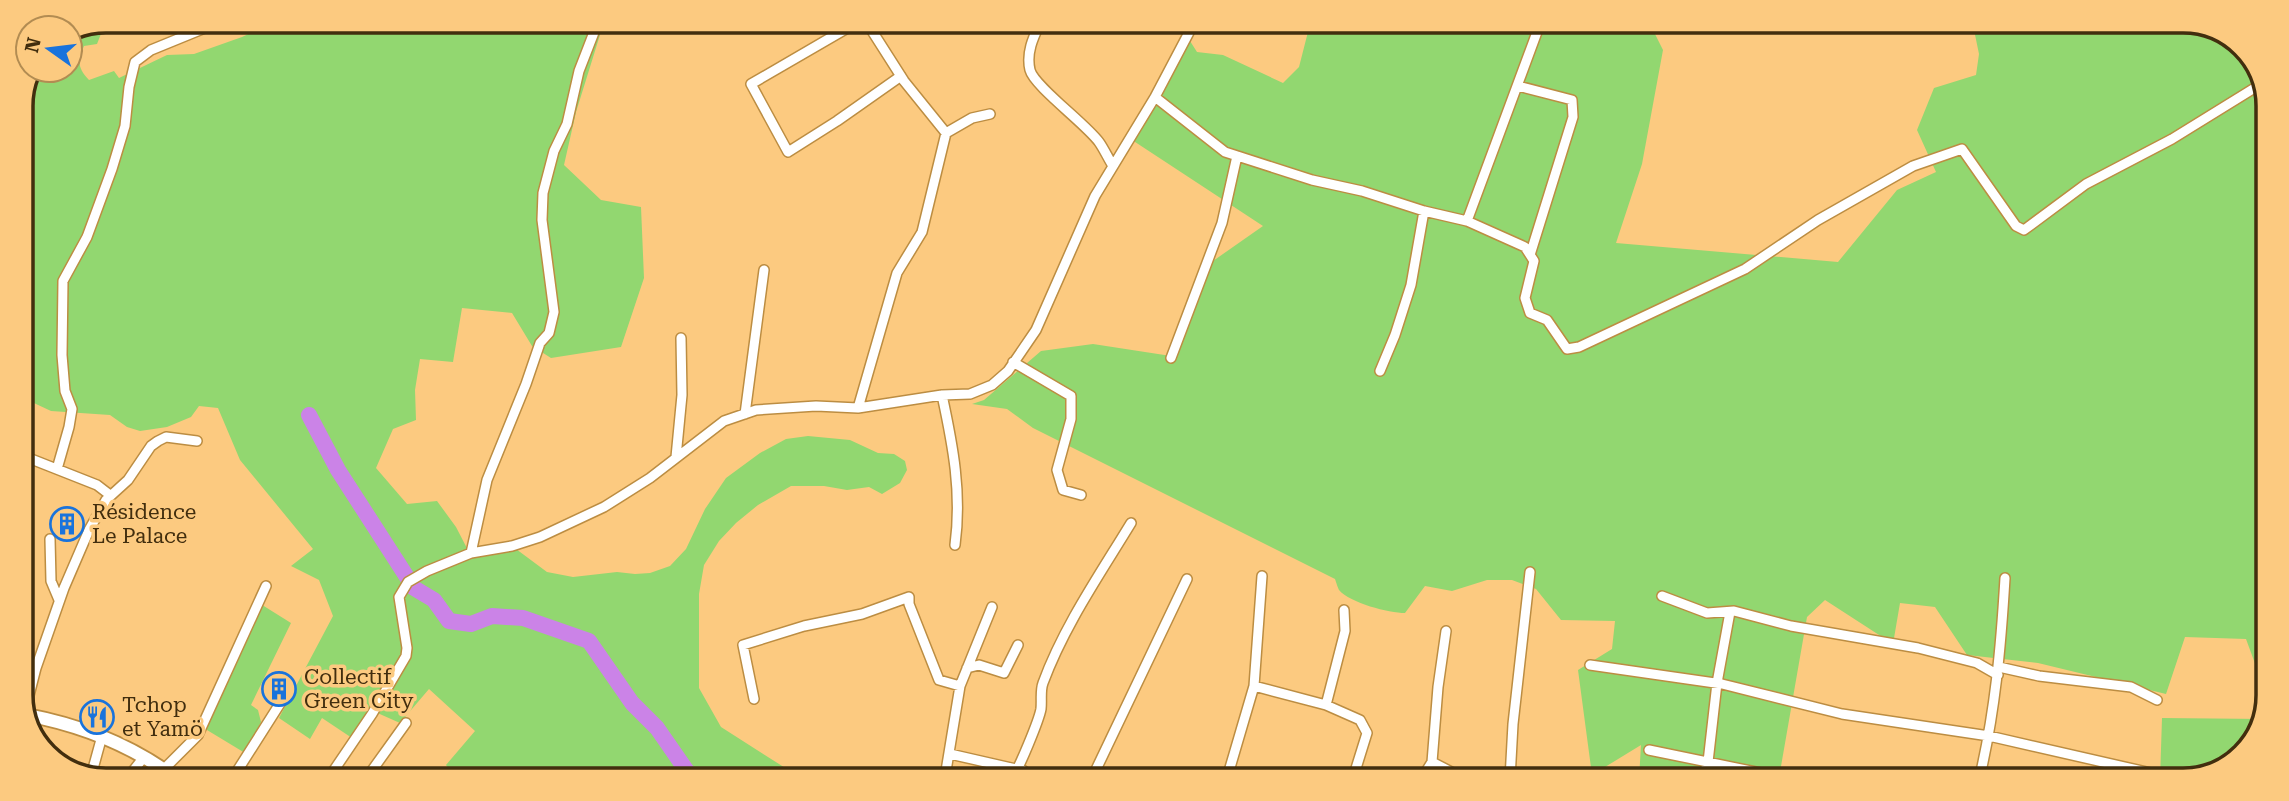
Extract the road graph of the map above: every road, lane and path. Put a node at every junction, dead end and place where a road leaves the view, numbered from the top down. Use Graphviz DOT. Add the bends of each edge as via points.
graph roads {
  1 [pos="193,33"];
  2 [pos="594,33"];
  3 [pos="839,33"];
  4 [pos="873,33"];
  5 [pos="1035,33"];
  6 [pos="1189,33"];
  7 [pos="1537,33"];
  8 [pos="901,76"];
  9 [pos="1518,86"];
  10 [pos="2253,89"];
  11 [pos="1155,97"];
  12 [pos="990,114"];
  13 [pos="946,133"];
  14 [pos="1237,156"];
  15 [pos="1113,166"];
  16 [pos="1424,211"];
  17 [pos="1467,221"];
  18 [pos="1530,255"];
  19 [pos="764,270"];
  20 [pos="681,338"];
  21 [pos="1171,358"];
  22 [pos="1013,362"];
  23 [pos="1380,371"];
  24 [pos="942,395"];
  25 [pos="858,408"];
  26 [pos="745,414"];
  27 [pos="197,441"];
  28 [pos="676,457"];
  29 [pos="33,460"];
  30 [pos="57,469"];
  31 [pos="110,495"];
  32 [pos="1081,495"];
  33 [pos="1131,523"];
  34 [pos="50,539"];
  35 [pos="955,545"];
  36 [pos="471,553"];
  37 [pos="1530,572"];
  38 [pos="1262,576"];
  39 [pos="2005,578"];
  40 [pos="1187,579"];
  41 [pos="266,586"];
  42 [pos="1662,596"];
  43 [pos="59,600"];
  44 [pos="992,607"];
  45 [pos="1344,610"];
  46 [pos="1730,612"];
  47 [pos="1446,631"];
  48 [pos="1018,645"];
  49 [pos="1590,665"];
  50 [pos="967,668"];
  51 [pos="1998,671"];
  52 [pos="33,682"];
  53 [pos="1717,683"];
  54 [pos="960,686"];
  55 [pos="1254,686"];
  56 [pos="754,699"];
  57 [pos="2157,700"];
  58 [pos="281,702"];
  59 [pos="1326,705"];
  60 [pos="37,716"];
  61 [pos="406,723"];
  62 [pos="102,736"];
  63 [pos="1989,736"];
  64 [pos="1649,750"];
  65 [pos="950,754"];
  66 [pos="144,757"];
  67 [pos="1432,762"];
  68 [pos="1708,762"];
  69 [pos="94,766"];
  70 [pos="135,768"];
  71 [pos="160,768"];
  72 [pos="172,768"];
  73 [pos="239,768"];
  74 [pos="335,768"];
  75 [pos="374,768"];
  76 [pos="947,768"];
  77 [pos="1012,768"];
  78 [pos="1020,768"];
  79 [pos="1097,768"];
  80 [pos="1230,768"];
  81 [pos="1356,768"];
  82 [pos="1428,768"];
  83 [pos="1444,768"];
  84 [pos="1511,768"];
  85 [pos="1706,768"];
  86 [pos="1737,768"];
  87 [pos="1982,768"];
  88 [pos="2129,768"];
  1 -- 30 [label="street" via="151,50 135,62 125,126 112,169 87,237 62,281 62,355 65,391 72,409"];
  2 -- 36 [label="street" via="543,193 554,312 487,480"];
  3 -- 8 [label="street" via="751,84 789,152"];
  4 -- 8 [label="street"];
  5 -- 15 [label="street" via="1030,44 1030,72 1099,142"];
  6 -- 11 [label="street"];
  7 -- 9 [label="street"];
  8 -- 13 [label="street"];
  9 -- 17 [label="street"];
  9 -- 18 [label="street" via="1572,100 1573,117"];
  10 -- 18 [label="street" via="2086,184 2024,230 2016,226 1962,149 1913,166 1818,220 1745,269 1579,347 1567,349 1547,320 1530,313 1525,298 1534,261"];
  11 -- 14 [label="street" via="1225,152"];
  11 -- 15 [label="street"];
  12 -- 13 [label="street"];
  13 -- 25 [label="street" via="922,232 897,273"];
  14 -- 16 [label="street"];
  14 -- 21 [label="street" via="1222,223"];
  15 -- 22 [label="street" via="1095,196 1041,321"];
  16 -- 17 [label="street"];
  16 -- 23 [label="street" via="1410,285"];
  17 -- 18 [label="street" via="1525,247"];
  19 -- 26 [label="street"];
  20 -- 28 [label="street"];
  22 -- 24 [label="street" via="985,388 971,394"];
  22 -- 32 [label="street" via="1071,396 1071,419 1057,470 1063,489"];
  24 -- 25 [label="street"];
  24 -- 35 [label="street" via="959,504"];
  25 -- 26 [label="street" via="782,407"];
  26 -- 28 [label="street" via="712,428"];
  27 -- 31 [label="street" via="166,437 158,441"];
  28 -- 36 [label="street" via="621,498 568,525 512,547"];
  29 -- 30 [label="street"];
  30 -- 31 [label="street"];
  31 -- 43 [label="street" via="89,530"];
  33 -- 78 [label="street" via="1076,612 1042,685 1041,709"];
  34 -- 43 [label="street" via="51,581"];
  36 -- 74 [label="street" via="427,571 402,589 399,597 407,656"];
  37 -- 84 [label="street"];
  38 -- 55 [label="street"];
  39 -- 51 [label="street"];
  40 -- 79 [label="street"];
  41 -- 72 [label="street" via="198,734"];
  42 -- 46 [label="street" via="1707,613"];
  43 -- 52 [label="street"];
  44 -- 50 [label="street"];
  45 -- 59 [label="street" via="1345,631"];
  46 -- 51 [label="street" via="1917,648"];
  46 -- 53 [label="street"];
  47 -- 67 [label="street"];
  48 -- 50 [label="street" via="1004,673 979,665"];
  49 -- 53 [label="street"];
  50 -- 54 [label="street"];
  51 -- 57 [label="street" via="2131,687"];
  51 -- 63 [label="street"];
  53 -- 63 [label="street" via="1842,714"];
  53 -- 68 [label="street"];
  54 -- 56 [label="street" via="939,680 909,597 743,645"];
  54 -- 65 [label="street"];
  55 -- 59 [label="street"];
  55 -- 80 [label="street"];
  58 -- 73 [label="street"];
  59 -- 81 [label="street" via="1365,726"];
  60 -- 62 [label="main road"];
  61 -- 75 [label="street"];
  62 -- 66 [label="main road"];
  62 -- 69 [label="street"];
  63 -- 87 [label="street"];
  63 -- 88 [label="street"];
  64 -- 68 [label="street"];
  65 -- 76 [label="street"];
  65 -- 77 [label="street"];
  66 -- 70 [label="street"];
  66 -- 71 [label="main road"];
  67 -- 82 [label="street"];
  67 -- 83 [label="street"];
  68 -- 85 [label="street"];
  68 -- 86 [label="street"];
}
